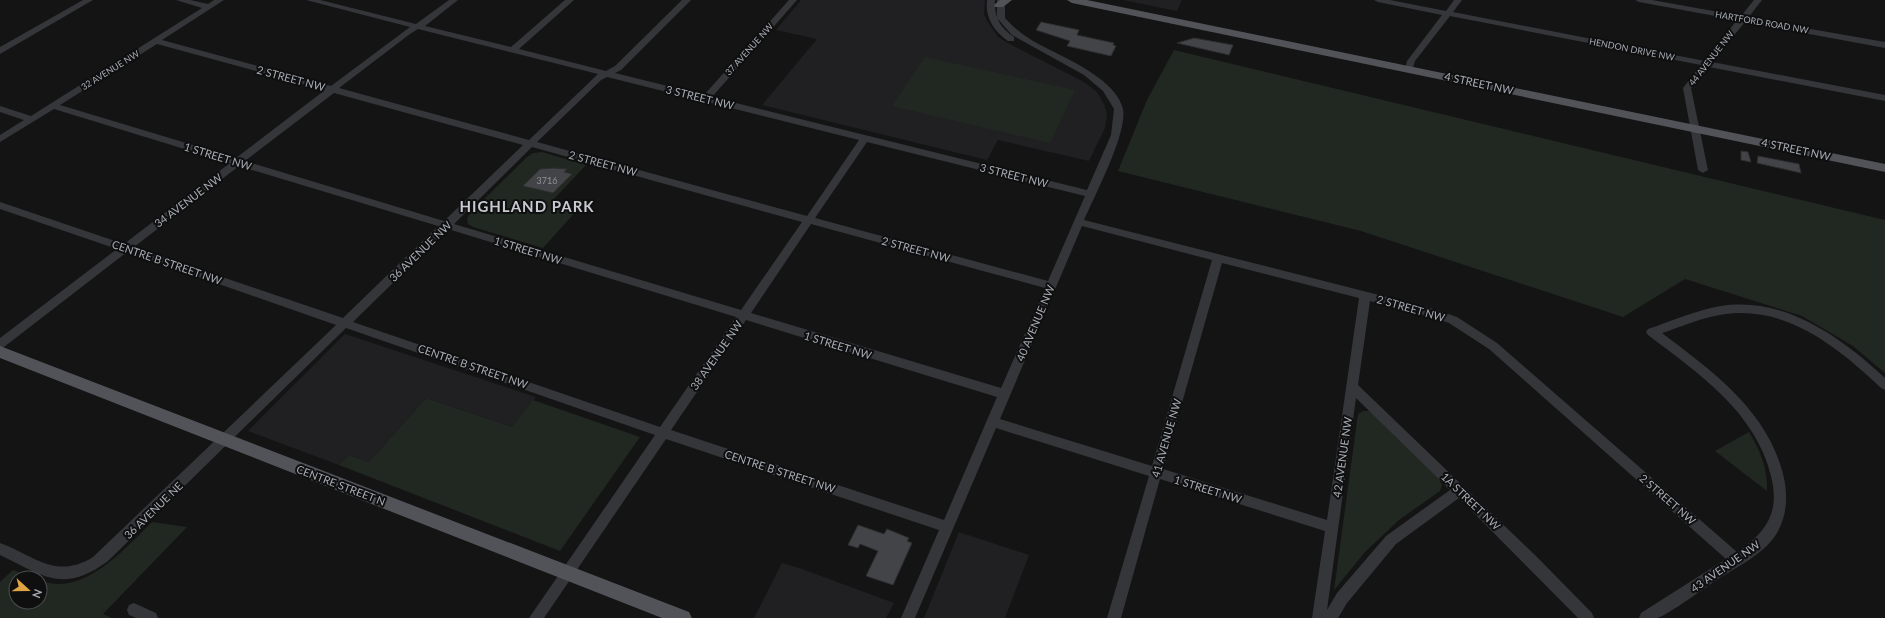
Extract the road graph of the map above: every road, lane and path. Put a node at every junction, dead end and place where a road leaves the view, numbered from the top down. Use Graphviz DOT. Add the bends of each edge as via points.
graph roads {
  1 [pos="89,0"];
  2 [pos="180,0"];
  3 [pos="220,0"];
  4 [pos="310,0"];
  5 [pos="454,0"];
  6 [pos="570,0"];
  7 [pos="687,0"];
  8 [pos="793,0"];
  9 [pos="1072,0"];
  10 [pos="1378,0"];
  11 [pos="1458,0"];
  12 [pos="1639,0"];
  13 [pos="1758,0"];
  14 [pos="1000,1"];
  15 [pos="334,2"];
  16 [pos="209,7"];
  17 [pos="1447,14"];
  18 [pos="1741,18"];
  19 [pos="417,27"];
  20 [pos="156,41"];
  21 [pos="1885,45"];
  22 [pos="513,50"];
  23 [pos="0,51"];
  24 [pos="1708,64"];
  25 [pos="1409,69"];
  26 [pos="607,73"];
  27 [pos="333,89"];
  28 [pos="706,98"];
  29 [pos="1885,98"];
  30 [pos="52,106"];
  31 [pos="0,109"];
  32 [pos="32,119"];
  33 [pos="1695,128"];
  34 [pos="865,138"];
  35 [pos="0,140"];
  36 [pos="531,144"];
  37 [pos="238,162"];
  38 [pos="1885,168"];
  39 [pos="1703,170"];
  40 [pos="1090,194"];
  41 [pos="0,205"];
  42 [pos="809,220"];
  43 [pos="1078,222"];
  44 [pos="446,225"];
  45 [pos="126,248"];
  46 [pos="1218,258"];
  47 [pos="1051,286"];
  48 [pos="1365,295"];
  49 [pos="743,316"];
  50 [pos="346,323"];
  51 [pos="0,344"];
  52 [pos="0,352"];
  53 [pos="1885,385"];
  54 [pos="1353,386"];
  55 [pos="1004,394"];
  56 [pos="992,422"];
  57 [pos="663,432"];
  58 [pos="226,440"];
  59 [pos="1156,473"];
  60 [pos="1459,491"];
  61 [pos="947,527"];
  62 [pos="1332,527"];
  63 [pos="0,549"];
  64 [pos="1737,560"];
  65 [pos="567,572"];
  66 [pos="134,610"];
  67 [pos="151,618"];
  68 [pos="536,618"];
  69 [pos="683,618"];
  70 [pos="908,618"];
  71 [pos="1114,618"];
  72 [pos="1319,618"];
  73 [pos="1330,618"];
  74 [pos="1587,618"];
  75 [pos="1646,618"];
  1 -- 23 [label="street"];
  2 -- 16 [label="street"];
  3 -- 16 [label="street, 32 AVENUE NW"];
  4 -- 15 [label="street, 3 STREET NW"];
  5 -- 19 [label="street, 34 AVENUE NW"];
  6 -- 22 [label="street"];
  7 -- 26 [label="street, 36 AVENUE NW" via="618,68"];
  8 -- 28 [label="street, 37 AVENUE NW"];
  9 -- 25 [label="main road, 4 STREET NW"];
  10 -- 17 [label="street, HENDON DRIVE NW"];
  11 -- 17 [label="street"];
  12 -- 18 [label="street, HARTFORD ROAD NW"];
  13 -- 18 [label="street, 44 AVENUE NW"];
  14 -- 40 [label="street, 40 AVENUE NW" via="992,16 1002,33 1040,54 1050,54 1096,78 1111,94 1118,107 1119,128"];
  15 -- 19 [label="street, 3 STREET NW"];
  16 -- 20 [label="street, 32 AVENUE NW"];
  17 -- 24 [label="street, HENDON DRIVE NW"];
  17 -- 25 [label="street" via="1411,61"];
  18 -- 21 [label="street, HARTFORD ROAD NW"];
  18 -- 24 [label="street, 44 AVENUE NW"];
  19 -- 22 [label="street, 3 STREET NW"];
  19 -- 27 [label="street, 34 AVENUE NW"];
  20 -- 27 [label="street, 2 STREET NW"];
  20 -- 30 [label="street, 32 AVENUE NW"];
  22 -- 26 [label="street, 3 STREET NW"];
  24 -- 29 [label="street, HENDON DRIVE NW"];
  24 -- 33 [label="street, 44 AVENUE NW" via="1687,88"];
  25 -- 33 [label="main road, 4 STREET NW"];
  26 -- 28 [label="street, 3 STREET NW"];
  26 -- 36 [label="street, 36 AVENUE NW" via="598,78"];
  27 -- 36 [label="street, 2 STREET NW"];
  27 -- 37 [label="street, 34 AVENUE NW"];
  28 -- 34 [label="street, 3 STREET NW"];
  30 -- 32 [label="street, 32 AVENUE NW"];
  30 -- 37 [label="street, 1 STREET NW"];
  31 -- 32 [label="street"];
  32 -- 35 [label="street, 32 AVENUE NW"];
  33 -- 38 [label="main road, 4 STREET NW"];
  33 -- 39 [label="street, 44 AVENUE NW"];
  34 -- 40 [label="street, 3 STREET NW"];
  34 -- 42 [label="street, 38 AVENUE NW"];
  36 -- 42 [label="street, 2 STREET NW"];
  36 -- 44 [label="street, 36 AVENUE NW"];
  37 -- 44 [label="street, 1 STREET NW"];
  37 -- 45 [label="street, 34 AVENUE NW"];
  40 -- 43 [label="street, 40 AVENUE NW"];
  41 -- 45 [label="street, CENTRE B STREET NW"];
  42 -- 47 [label="street, 2 STREET NW"];
  42 -- 49 [label="street, 38 AVENUE NW"];
  43 -- 46 [label="street, 2 STREET NW"];
  43 -- 47 [label="street, 40 AVENUE NW"];
  44 -- 49 [label="street, 1 STREET NW"];
  44 -- 50 [label="street, 36 AVENUE NW"];
  45 -- 50 [label="street, CENTRE B STREET NW"];
  45 -- 51 [label="street, 34 AVENUE NW"];
  46 -- 48 [label="street, 2 STREET NW"];
  46 -- 59 [label="street, 41 AVENUE NW"];
  47 -- 55 [label="street, 40 AVENUE NW"];
  48 -- 54 [label="street, 42 AVENUE NW"];
  48 -- 64 [label="street, 2 STREET NW" via="1434,313 1453,320 1485,339"];
  49 -- 55 [label="street, 1 STREET NW"];
  49 -- 57 [label="street, 38 AVENUE NW"];
  50 -- 57 [label="street, CENTRE B STREET NW"];
  50 -- 58 [label="street, 36 AVENUE NW"];
  52 -- 58 [label="main road, CENTRE STREET N"];
  53 -- 64 [label="street, 43 AVENUE NW" via="1830,338 1800,322 1772,313 1740,308 1721,310 1652,332 1730,395 1751,419 1772,456 1780,490 1779,511 1765,537"];
  54 -- 60 [label="street, 1A STREET NW"];
  54 -- 62 [label="street, 42 AVENUE NW"];
  55 -- 56 [label="street, 40 AVENUE NW"];
  56 -- 59 [label="street, 1 STREET NW"];
  56 -- 61 [label="street, 40 AVENUE NW"];
  57 -- 61 [label="street, CENTRE B STREET NW"];
  57 -- 65 [label="street, 38 AVENUE NW"];
  58 -- 63 [label="street, 36 AVENUE NE" via="104,557 90,567 63,575"];
  58 -- 65 [label="main road, CENTRE STREET N"];
  59 -- 62 [label="street, 1 STREET NW"];
  59 -- 71 [label="street, 41 AVENUE NW"];
  60 -- 73 [label="street" via="1391,540 1342,598"];
  60 -- 74 [label="street, 1A STREET NW"];
  61 -- 70 [label="street, 40 AVENUE NW"];
  62 -- 72 [label="street, 42 AVENUE NW"];
  64 -- 75 [label="street, 43 AVENUE NW"];
  65 -- 68 [label="street, 38 AVENUE NW"];
  65 -- 69 [label="main road, CENTRE STREET N"];
  66 -- 67 [label="street"];
}
